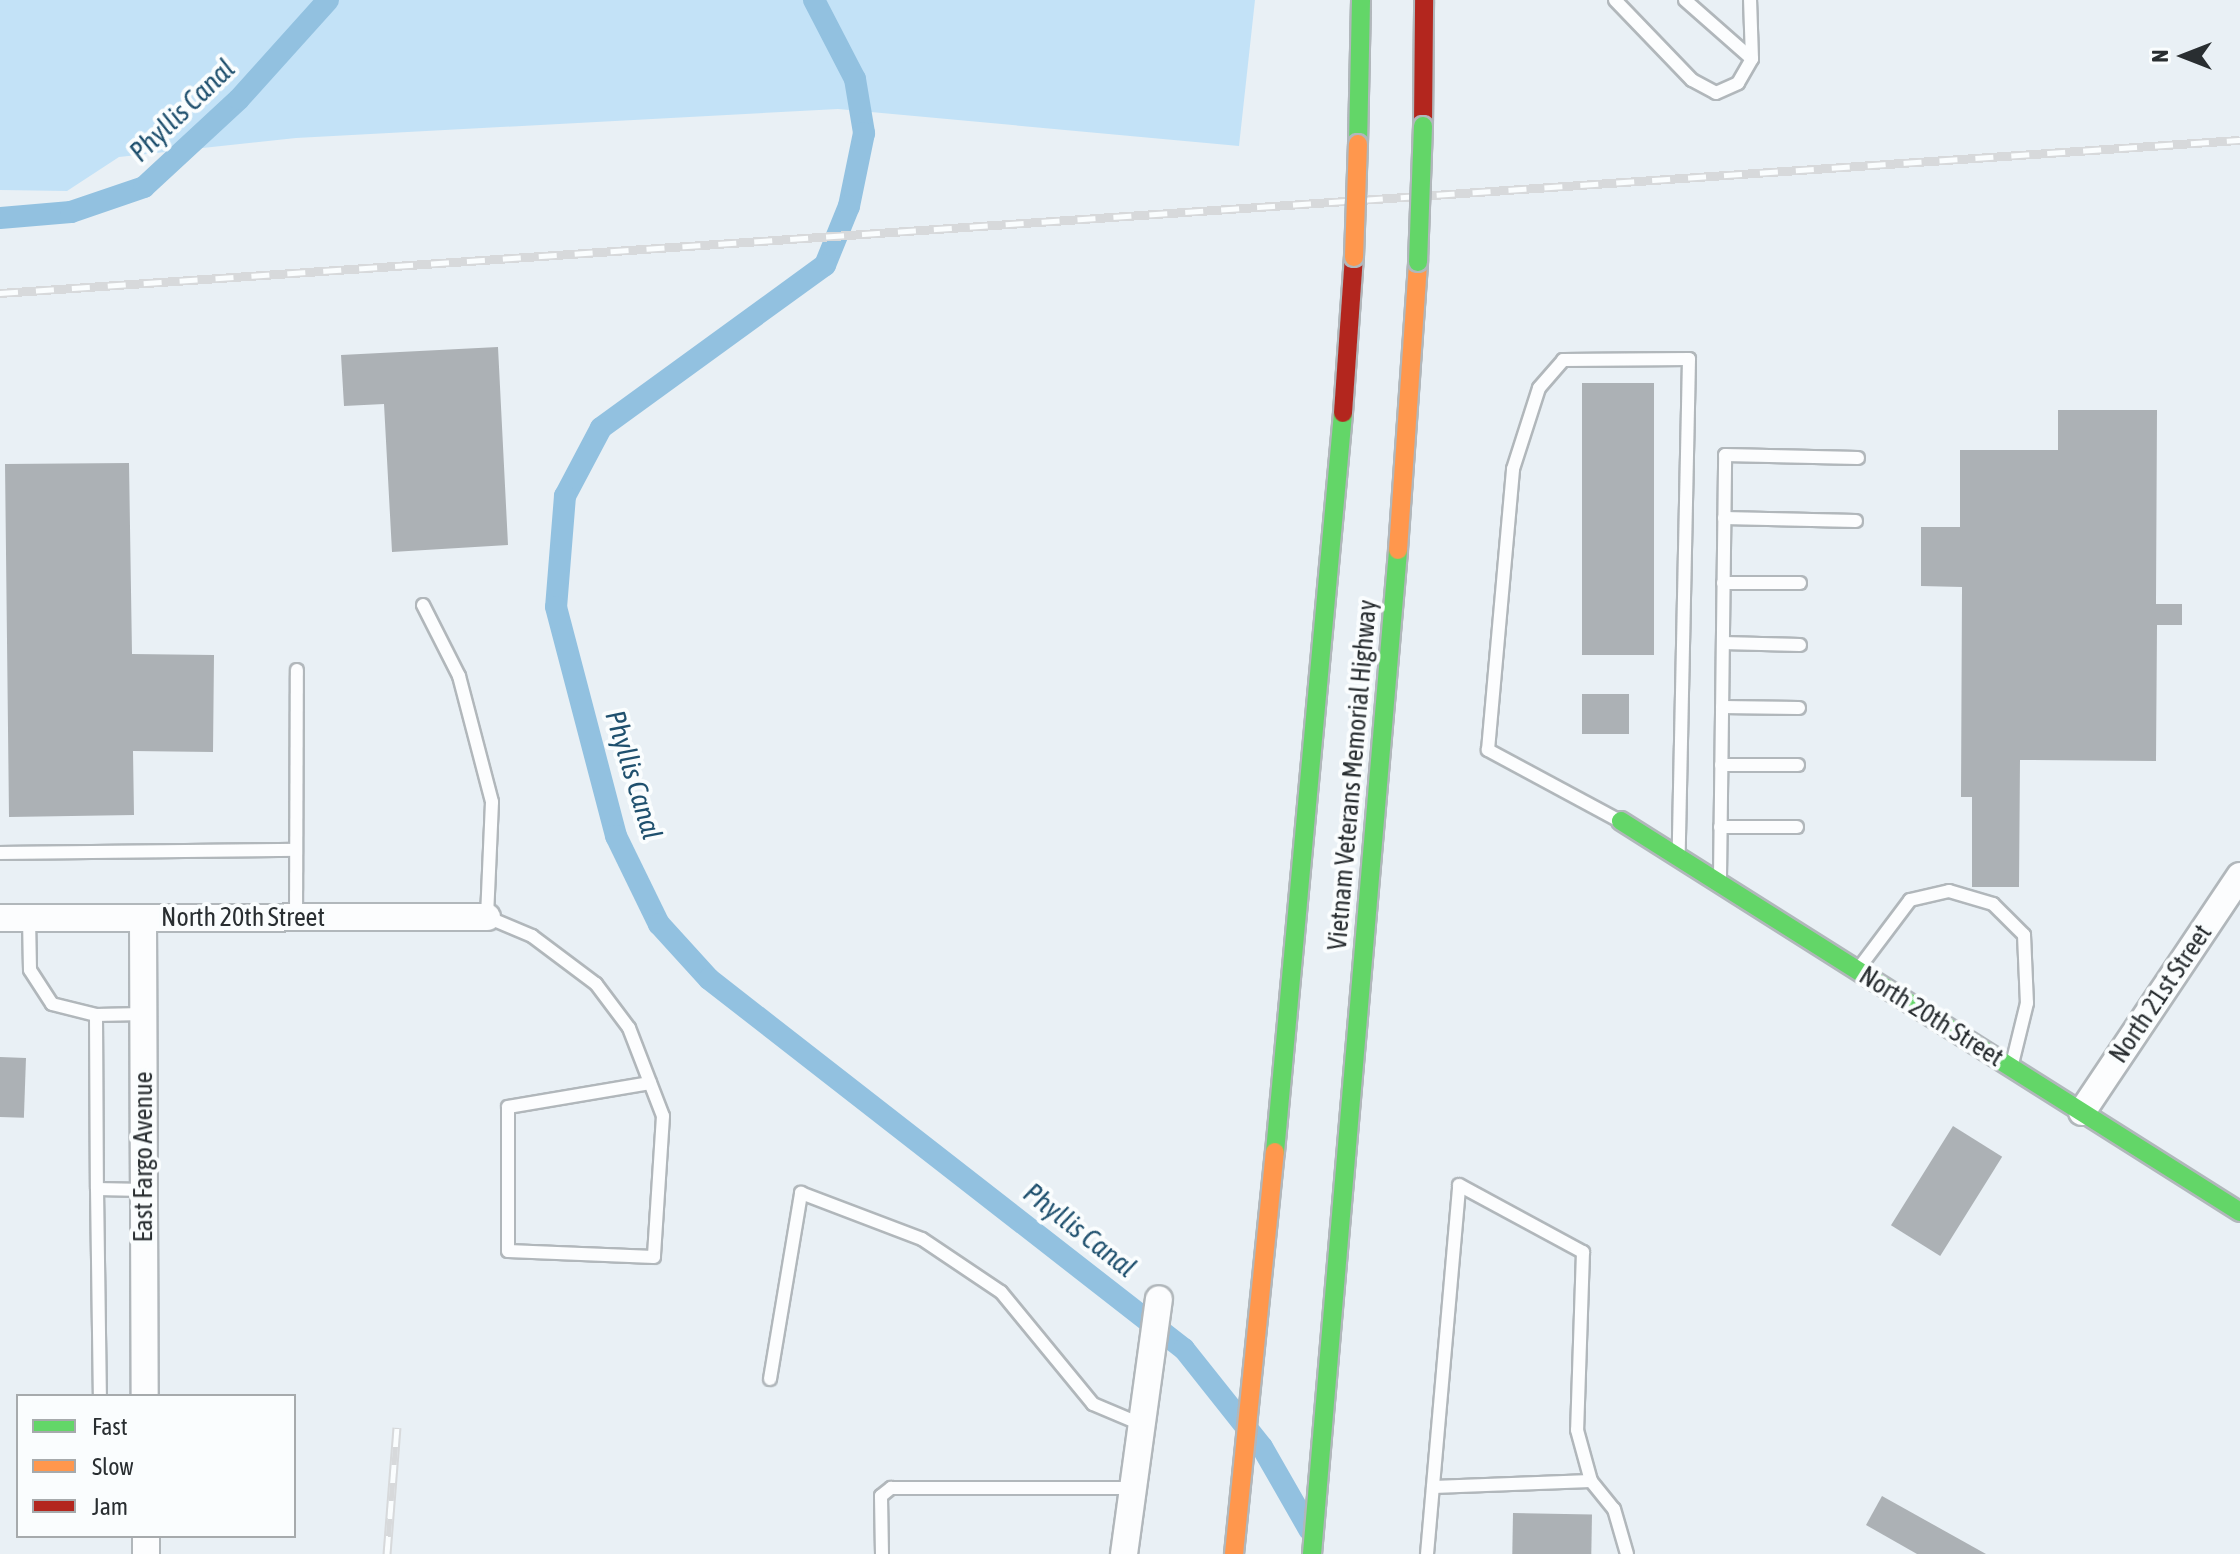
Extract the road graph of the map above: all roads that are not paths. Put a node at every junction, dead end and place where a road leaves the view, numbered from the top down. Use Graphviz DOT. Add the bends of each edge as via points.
graph roads {
  1 [pos="1361,0"];
  2 [pos="1424,0"];
  3 [pos="1615,0"];
  4 [pos="1685,0"];
  5 [pos="1750,0"];
  6 [pos="1752,59"];
  7 [pos="1858,458"];
  8 [pos="1724,518"];
  9 [pos="1856,521"];
  10 [pos="1723,583"];
  11 [pos="1800,583"];
  12 [pos="423,605"];
  13 [pos="1723,643"];
  14 [pos="1800,645"];
  15 [pos="297,670"];
  16 [pos="1722,707"];
  17 [pos="1799,708"];
  18 [pos="1721,765"];
  19 [pos="1798,765"];
  20 [pos="1621,821"];
  21 [pos="1720,827"];
  22 [pos="1797,827"];
  23 [pos="296,850"];
  24 [pos="0,853"];
  25 [pos="1679,859"];
  26 [pos="2240,876"];
  27 [pos="1720,884"];
  28 [pos="487,917"];
  29 [pos="0,918"];
  30 [pos="29,918"];
  31 [pos="143,918"];
  32 [pos="296,918"];
  33 [pos="1857,971"];
  34 [pos="143,1014"];
  35 [pos="96,1015"];
  36 [pos="1289,1030"];
  37 [pos="2010,1067"];
  38 [pos="650,1083"];
  39 [pos="2082,1112"];
  40 [pos="97,1189"];
  41 [pos="144,1190"];
  42 [pos="2240,1212"];
  43 [pos="1159,1299"];
  44 [pos="770,1379"];
  45 [pos="1229,1381"];
  46 [pos="100,1394"];
  47 [pos="145,1394"];
  48 [pos="1143,1425"];
  49 [pos="1591,1481"];
  50 [pos="1433,1487"];
  51 [pos="1134,1488"];
  52 [pos="882,1554"];
  53 [pos="1124,1554"];
  54 [pos="1234,1554"];
  55 [pos="1312,1554"];
  56 [pos="1427,1554"];
  57 [pos="1627,1554"];
  1 -- 36 [label="main road, Vietnam Veterans Memorial Highway, bridge" via="1354,257"];
  2 -- 55 [label="main road, Vietnam Veterans Memorial Highway, bridge" via="1418,262 1390,675 1315,1470"];
  3 -- 6 [label="lane" via="1692,80 1716,93 1738,83"];
  4 -- 6 [label="lane"];
  5 -- 6 [label="lane"];
  7 -- 8 [label="lane" via="1725,455"];
  8 -- 9 [label="lane"];
  8 -- 10 [label="lane"];
  10 -- 11 [label="lane"];
  10 -- 13 [label="lane"];
  12 -- 28 [label="lane" via="459,676 492,802"];
  13 -- 14 [label="lane"];
  13 -- 16 [label="lane"];
  15 -- 23 [label="lane"];
  16 -- 17 [label="lane"];
  16 -- 18 [label="lane"];
  18 -- 19 [label="lane"];
  18 -- 21 [label="lane"];
  20 -- 25 [label="main road, North 20th Street"];
  20 -- 25 [label="lane" via="1488,750 1513,469 1539,388 1563,360 1689,359"];
  21 -- 22 [label="lane"];
  21 -- 27 [label="lane"];
  23 -- 24 [label="lane"];
  23 -- 32 [label="lane"];
  25 -- 27 [label="main road, North 20th Street"];
  26 -- 39 [label="street, North 21st Street"];
  27 -- 33 [label="main road, North 20th Street"];
  28 -- 32 [label="street, North 20th Street"];
  28 -- 38 [label="lane" via="532,936 596,984 629,1028"];
  29 -- 30 [label="street, North 20th Street"];
  30 -- 31 [label="street, North 20th Street"];
  30 -- 35 [label="lane" via="30,970 52,1004"];
  31 -- 32 [label="street, North 20th Street"];
  31 -- 34 [label="street, East Fargo Avenue"];
  33 -- 37 [label="main road, North 20th Street"];
  33 -- 37 [label="lane" via="1910,900 1949,891 1993,904 2024,935 2027,1003"];
  34 -- 35 [label="lane"];
  34 -- 41 [label="street, East Fargo Avenue"];
  35 -- 40 [label="lane"];
  36 -- 45 [label="main road"];
  36 -- 54 [label="main road"];
  37 -- 39 [label="main road, North 20th Street"];
  38 -- 38 [label="lane" via="663,1116 654,1257 508,1251 508,1107"];
  39 -- 42 [label="main road, North 20th Street"];
  40 -- 41 [label="lane"];
  40 -- 46 [label="lane"];
  41 -- 47 [label="street, East Fargo Avenue"];
  43 -- 48 [label="street"];
  44 -- 48 [label="lane" via="801,1193 922,1239 1001,1292 1093,1404"];
  48 -- 51 [label="street"];
  49 -- 50 [label="lane"];
  49 -- 50 [label="lane" via="1577,1430 1583,1252 1459,1185"];
  49 -- 57 [label="lane" via="1614,1509"];
  50 -- 56 [label="lane"];
  51 -- 52 [label="lane" via="891,1488 881,1496"];
  51 -- 53 [label="street"];
}
